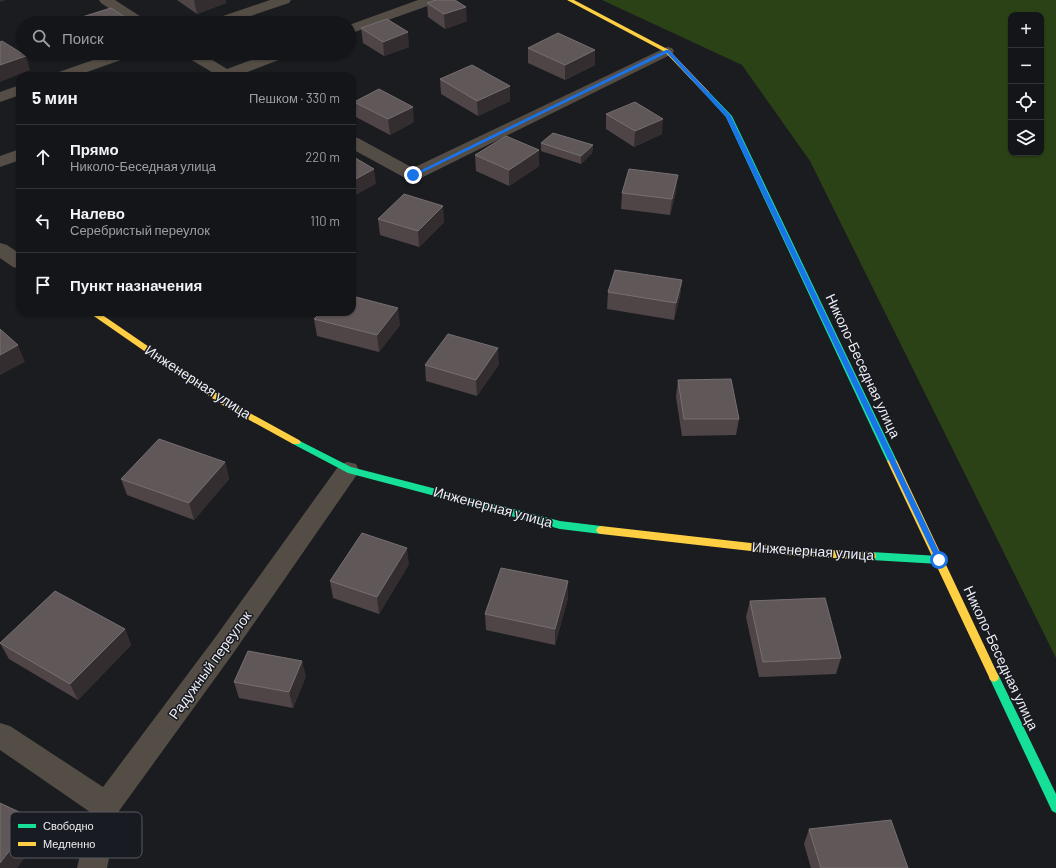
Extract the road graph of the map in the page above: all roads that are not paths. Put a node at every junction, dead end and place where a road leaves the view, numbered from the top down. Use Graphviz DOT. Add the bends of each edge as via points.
graph roads {
  1 [pos="106,0"];
  2 [pos="284,0"];
  3 [pos="431,0"];
  4 [pos="570,0"];
  5 [pos="131,16"];
  6 [pos="237,16"];
  7 [pos="356,27"];
  8 [pos="667,51"];
  9 [pos="107,60"];
  10 [pos="201,60"];
  11 [pos="265,60"];
  12 [pos="72,72"];
  13 [pos="220,72"];
  14 [pos="233,72"];
  15 [pos="16,91"];
  16 [pos="0,97"];
  17 [pos="356,144"];
  18 [pos="16,156"];
  19 [pos="0,162"];
  20 [pos="0,249"];
  21 [pos="16,260"];
  22 [pos="98,316"];
  23 [pos="348,470"];
  24 [pos="939,560"];
  25 [pos="0,735"];
  26 [pos="106,806"];
  27 [pos="1056,807"];
  28 [pos="105,812"];
  29 [pos="94,858"];
  30 [pos="92,868"];
  1 -- 5 [label="street"];
  2 -- 6 [label="street"];
  3 -- 7 [label="street"];
  4 -- 8 [label="street, Николо-Беседная улица"];
  8 -- 17 [label="street" via="413,175"];
  8 -- 24 [label="street, Николо-Беседная улица" via="729,116"];
  9 -- 12 [label="street"];
  10 -- 13 [label="street"];
  11 -- 14 [label="street"];
  15 -- 16 [label="street"];
  18 -- 19 [label="street"];
  20 -- 21 [label="street"];
  22 -- 23 [label="street, Инженерная улица" via="225,403"];
  23 -- 24 [label="street, Инженерная улица" via="560,525 796,552"];
  23 -- 26 [label="street, Радужный переулок" via="224,647"];
  24 -- 27 [label="street, Николо-Беседная улица"];
  25 -- 26 [label="street"];
  26 -- 28 [label="street, Радужный переулок"];
  29 -- 30 [label="street, Радужный переулок"];
}
